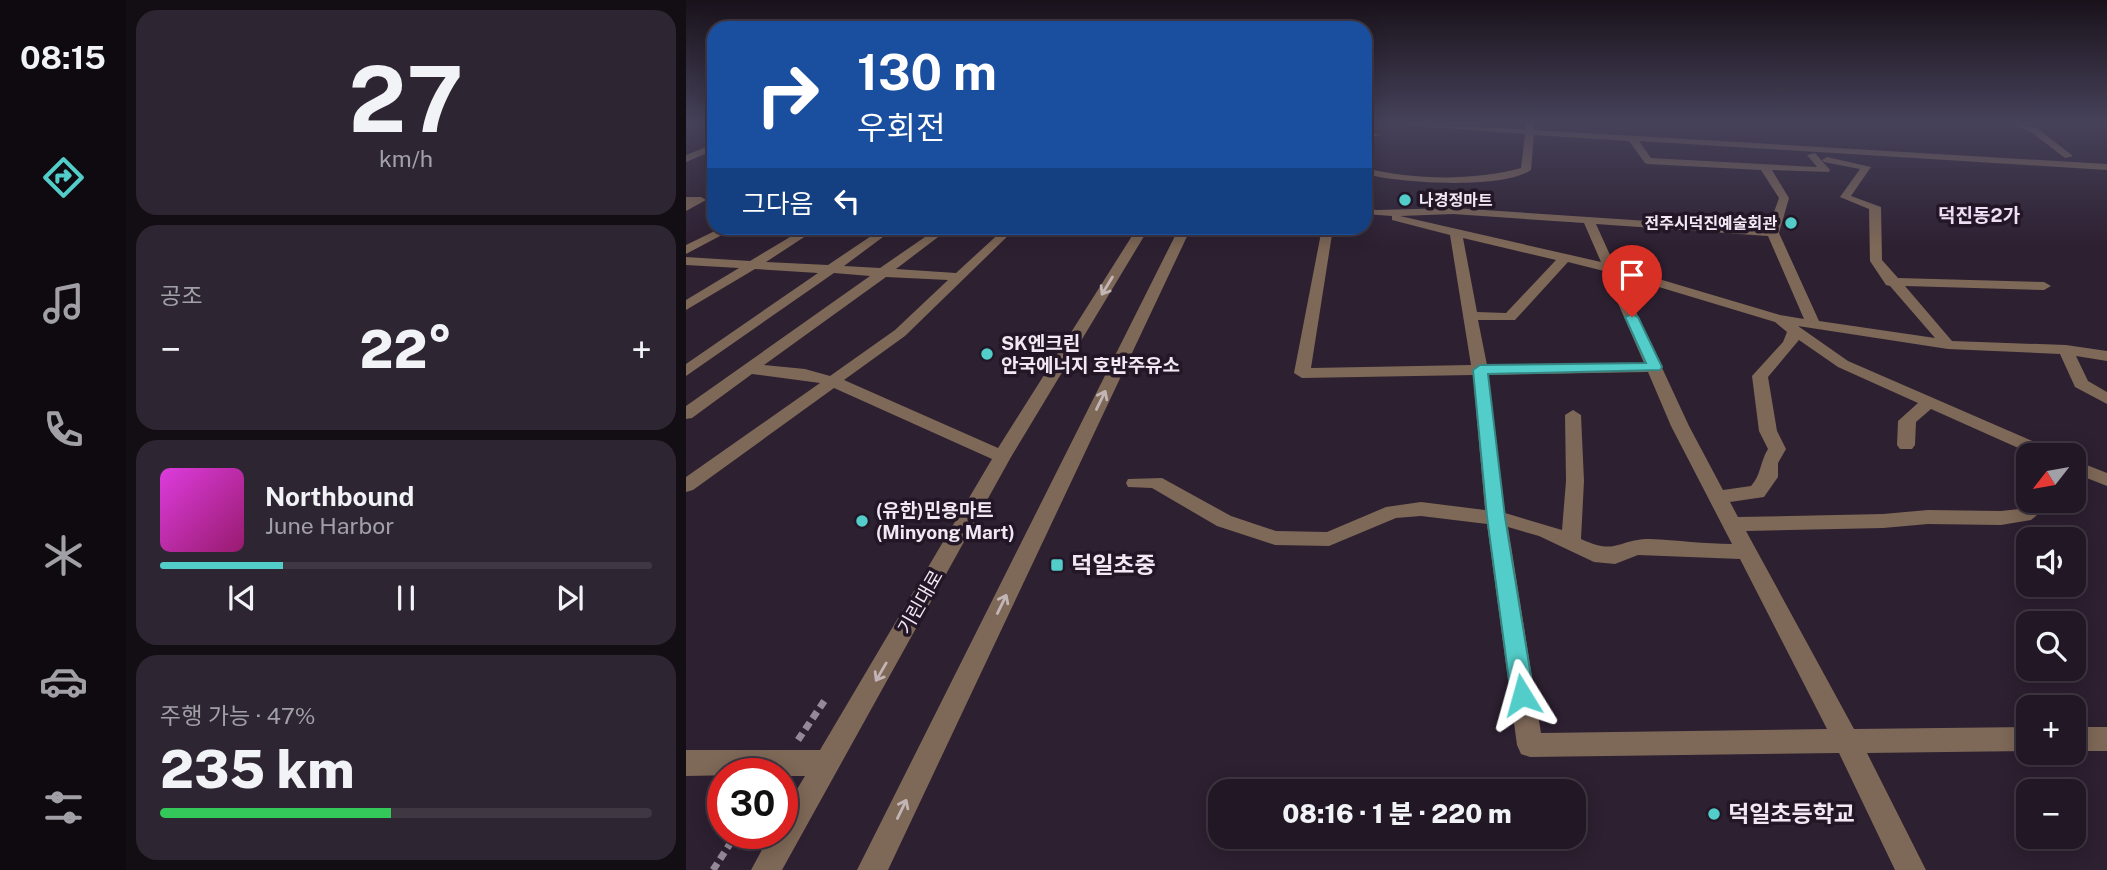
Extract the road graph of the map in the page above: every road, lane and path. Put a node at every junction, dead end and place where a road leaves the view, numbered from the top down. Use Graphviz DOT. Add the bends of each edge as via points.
graph roads {
  1 [pos="1528,165"];
  2 [pos="1737,165"];
  3 [pos="1820,165"];
  4 [pos="1856,165"];
  5 [pos="2052,165"];
  6 [pos="1764,166"];
  7 [pos="2107,167"];
  8 [pos="1372,173"];
  9 [pos="686,200"];
  10 [pos="686,208"];
  11 [pos="1372,211"];
  12 [pos="1372,212"];
  13 [pos="1588,220"];
  14 [pos="1455,233"];
  15 [pos="1773,233"];
  16 [pos="715,235"];
  17 [pos="801,235"];
  18 [pos="880,235"];
  19 [pos="935,235"];
  20 [pos="1004,235"];
  21 [pos="1139,235"];
  22 [pos="1182,235"];
  23 [pos="1326,235"];
  24 [pos="686,250"];
  25 [pos="1565,258"];
  26 [pos="686,261"];
  27 [pos="752,265"];
  28 [pos="1609,268"];
  29 [pos="830,271"];
  30 [pos="880,274"];
  31 [pos="960,277"];
  32 [pos="1891,282"];
  33 [pos="2043,286"];
  34 [pos="686,306"];
  35 [pos="1471,316"];
  36 [pos="1778,319"];
  37 [pos="1814,325"];
  38 [pos="1795,331"];
  39 [pos="1948,345"];
  40 [pos="2066,350"];
  41 [pos="2107,356"];
  42 [pos="1655,367"];
  43 [pos="751,369"];
  44 [pos="1480,370"];
  45 [pos="686,371"];
  46 [pos="835,382"];
  47 [pos="2107,399"];
  48 [pos="1930,401"];
  49 [pos="686,414"];
  50 [pos="1573,415"];
  51 [pos="2023,443"];
  52 [pos="1906,445"];
  53 [pos="1002,457"];
  54 [pos="2086,476"];
  55 [pos="2107,480"];
  56 [pos="1135,483"];
  57 [pos="686,486"];
  58 [pos="1717,496"];
  59 [pos="2027,513"];
  60 [pos="1496,517"];
  61 [pos="1733,524"];
  62 [pos="1571,543"];
  63 [pos="1748,552"];
  64 [pos="827,697"];
  65 [pos="2107,738"];
  66 [pos="2016,739"];
  67 [pos="2086,739"];
  68 [pos="1847,741"];
  69 [pos="786,758"];
  70 [pos="686,763"];
  71 [pos="707,763"];
  72 [pos="798,763"];
  73 [pos="829,763"];
  74 [pos="727,849"];
  75 [pos="713,870"];
  76 [pos="766,870"];
  77 [pos="872,870"];
  78 [pos="1911,870"];
  1 -- 8 [label="street" via="1527,170 1512,176"];
  2 -- 6 [label="street"];
  3 -- 6 [label="street" via="1825,170"];
  4 -- 32 [label="street" via="1866,167 1845,197 1875,206 1876,261"];
  5 -- 7 [label="street"];
  6 -- 15 [label="street" via="1784,198"];
  9 -- 10 [label="street" via="701,200"];
  11 -- 13 [label="street"];
  12 -- 14 [label="street"];
  13 -- 15 [label="street"];
  13 -- 28 [label="street"];
  14 -- 25 [label="street"];
  14 -- 35 [label="street"];
  15 -- 37 [label="street"];
  16 -- 24 [label="street"];
  17 -- 27 [label="street"];
  18 -- 29 [label="street"];
  19 -- 30 [label="street"];
  20 -- 31 [label="street"];
  21 -- 53 [label="street, 기린대로, one-way"];
  77 -- 22 [label="street, one-way"];
  23 -- 44 [label="street" via="1302,373"];
  25 -- 28 [label="street"];
  25 -- 35 [label="street" via="1510,317"];
  26 -- 27 [label="street"];
  27 -- 29 [label="street"];
  27 -- 34 [label="street"];
  28 -- 36 [label="street"];
  28 -- 42 [label="street"];
  29 -- 30 [label="street"];
  29 -- 45 [label="street"];
  30 -- 31 [label="street"];
  30 -- 43 [label="street"];
  31 -- 46 [label="street" via="900,334"];
  32 -- 33 [label="street"];
  32 -- 39 [label="street"];
  35 -- 44 [label="street"];
  36 -- 37 [label="street"];
  36 -- 38 [label="street"];
  37 -- 39 [label="street"];
  38 -- 48 [label="street" via="1843,364"];
  38 -- 58 [label="street" via="1790,344 1760,376 1768,431 1777,449 1769,463 1769,477 1757,492"];
  39 -- 40 [label="street"];
  40 -- 41 [label="street"];
  40 -- 47 [label="street" via="2081,384"];
  42 -- 44 [label="street"];
  42 -- 58 [label="street" via="1679,426"];
  43 -- 46 [label="street"];
  43 -- 49 [label="street"];
  44 -- 60 [label="street"];
  46 -- 53 [label="street"];
  46 -- 57 [label="street"];
  48 -- 51 [label="street"];
  48 -- 52 [label="street" via="1907,421"];
  50 -- 62 [label="street" via="1576,481"];
  53 -- 73 [label="street, 기린대로, one-way"];
  54 -- 55 [label="street"];
  56 -- 60 [label="street" via="1155,482 1173,489 1224,521 1275,538 1329,539 1393,512 1421,509"];
  58 -- 61 [label="street"];
  59 -- 61 [label="street"];
  60 -- 62 [label="street"];
  60 -- 68 [label="street" via="1530,746"];
  61 -- 63 [label="street"];
  62 -- 63 [label="street" via="1594,554 1615,556 1636,547"];
  63 -- 68 [label="street"];
  64 -- 69 [label="path"];
  65 -- 67 [label="street"];
  66 -- 68 [label="street"];
  68 -- 78 [label="street"];
  70 -- 71 [label="street"];
  72 -- 73 [label="street"];
  73 -- 76 [label="street, 기린대로"];
  74 -- 75 [label="path"];
}
